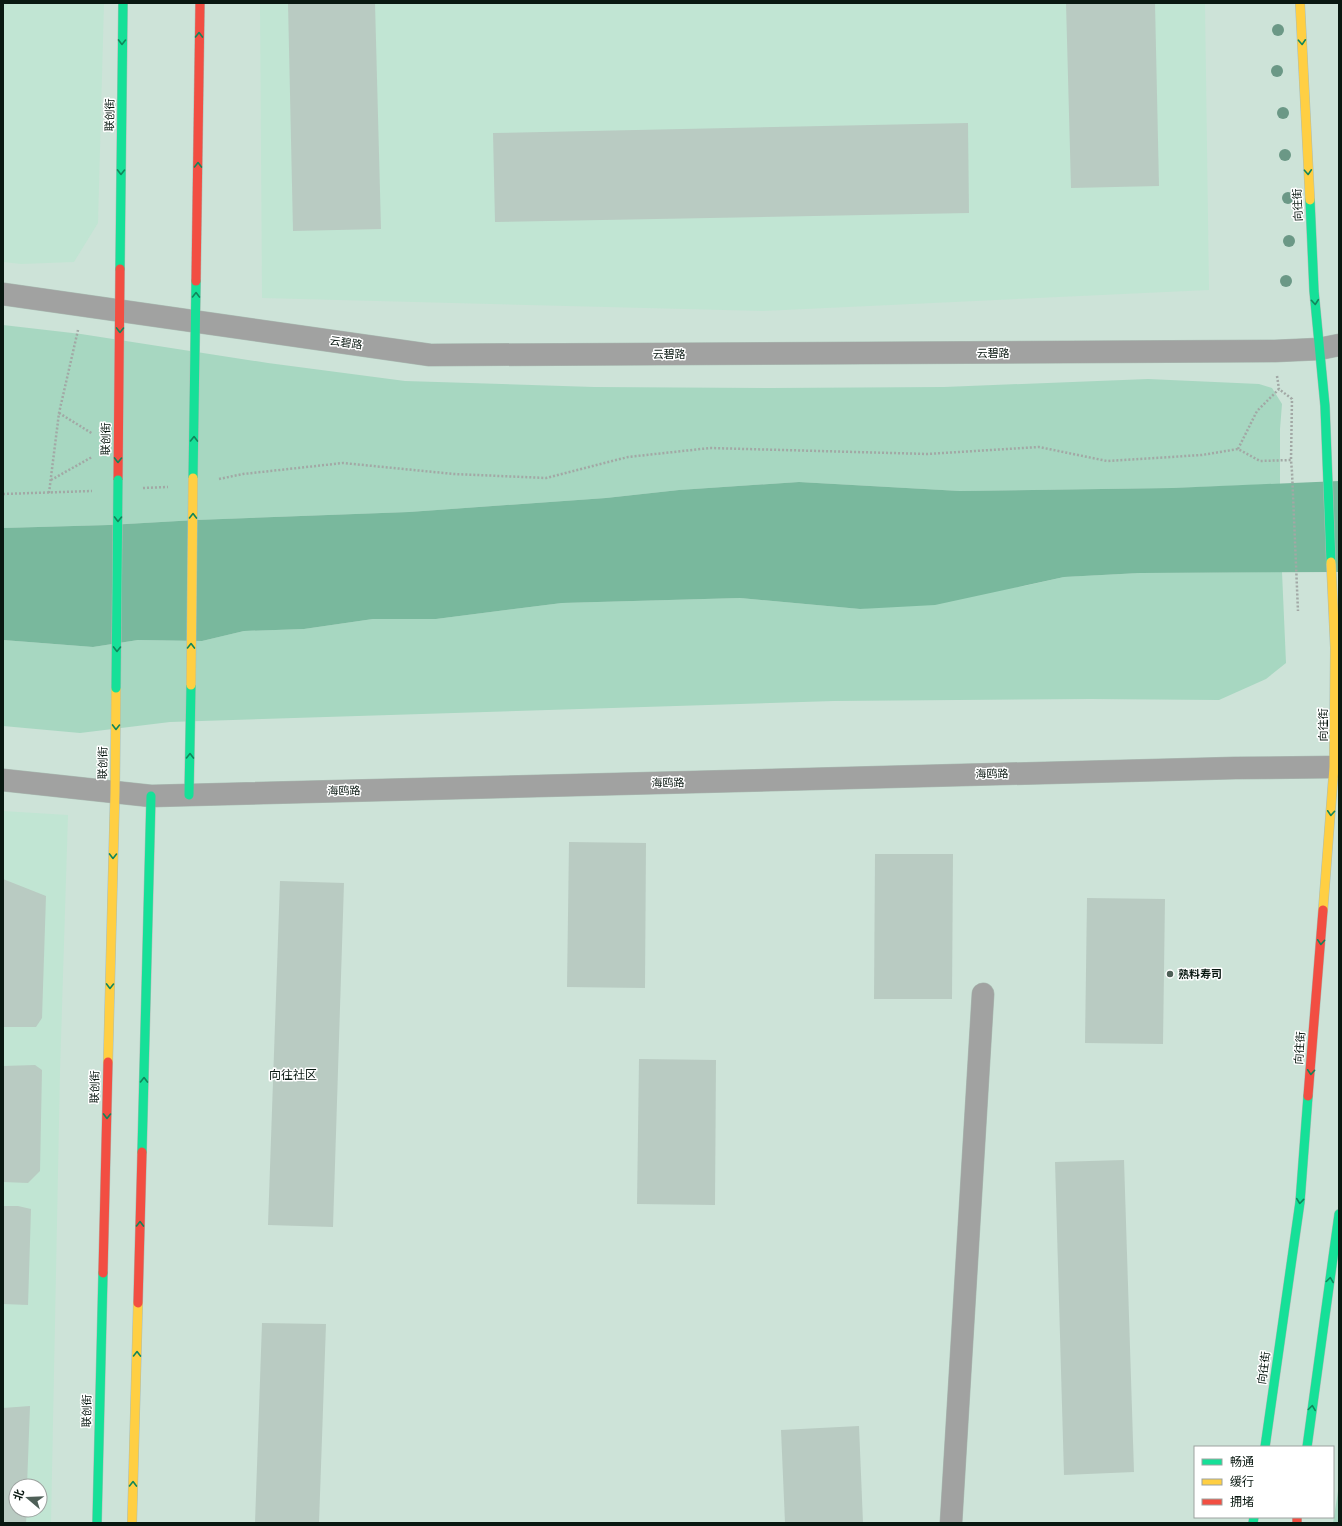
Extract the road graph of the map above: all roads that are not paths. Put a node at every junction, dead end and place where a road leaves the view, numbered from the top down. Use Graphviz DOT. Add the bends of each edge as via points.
graph roads {
  1 [pos="123,3"];
  2 [pos="200,3"];
  3 [pos="1300,3"];
  4 [pos="3,294"];
  5 [pos="120,311"];
  6 [pos="195,322"];
  7 [pos="1329,347"];
  8 [pos="1334,767"];
  9 [pos="3,780"];
  10 [pos="115,792"];
  11 [pos="189,795"];
  12 [pos="151,796"];
  13 [pos="983,994"];
  14 [pos="1339,1214"];
  15 [pos="1265,1446"];
  16 [pos="1307,1446"];
  17 [pos="97,1523"];
  18 [pos="132,1523"];
  19 [pos="951,1523"];
  1 -- 5 [label="street, 联创街, one-way"];
  6 -- 2 [label="street, one-way"];
  3 -- 7 [label="street, 向往街, one-way" via="1314,291"];
  4 -- 5 [label="street, 云碧路"];
  5 -- 6 [label="street, 云碧路"];
  5 -- 10 [label="street, 联创街, one-way, bridge"];
  6 -- 7 [label="street, 云碧路" via="430,355 1275,351"];
  11 -- 6 [label="street, one-way, bridge"];
  7 -- 8 [label="street, 向往街" via="1324,406 1335,648"];
  8 -- 11 [label="street, 海鸥路"];
  8 -- 15 [label="street, 向往街, one-way" via="1300,1202"];
  9 -- 10 [label="street, 海鸥路"];
  10 -- 12 [label="street, 海鸥路"];
  10 -- 17 [label="street, 联创街, one-way"];
  11 -- 12 [label="street, 海鸥路"];
  18 -- 12 [label="street, one-way"];
  13 -- 19 [label="street"];
  16 -- 14 [label="street, one-way"];
}
